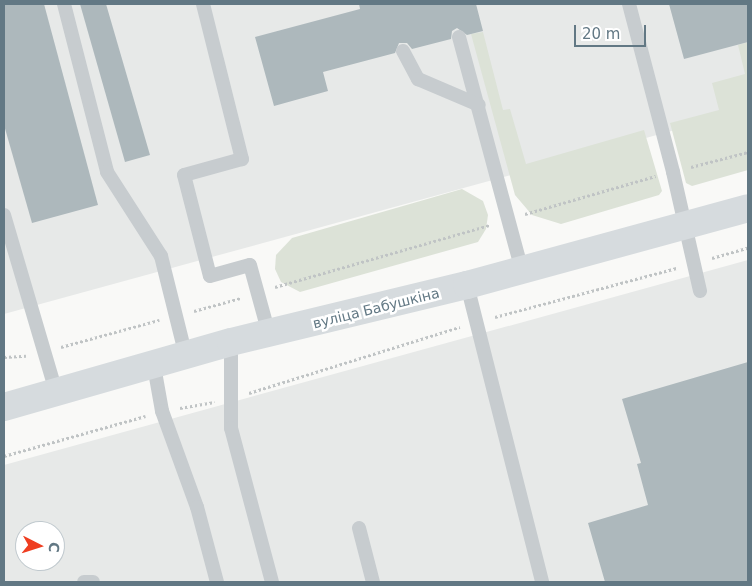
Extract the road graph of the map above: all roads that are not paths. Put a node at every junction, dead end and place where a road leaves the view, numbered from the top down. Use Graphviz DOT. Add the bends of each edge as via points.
graph roads {
  1 [pos="64,4"];
  2 [pos="203,4"];
  3 [pos="628,4"];
  4 [pos="458,37"];
  5 [pos="403,51"];
  6 [pos="479,105"];
  7 [pos="748,208"];
  8 [pos="4,215"];
  9 [pos="684,226"];
  10 [pos="522,270"];
  11 [pos="467,285"];
  12 [pos="700,292"];
  13 [pos="269,334"];
  14 [pos="231,342"];
  15 [pos="186,356"];
  16 [pos="154,366"];
  17 [pos="56,392"];
  18 [pos="4,407"];
  19 [pos="359,528"];
  20 [pos="84,582"];
  21 [pos="93,582"];
  22 [pos="217,582"];
  23 [pos="272,582"];
  24 [pos="374,582"];
  25 [pos="542,582"];
  1 -- 15 [label="lane" via="107,172 161,256"];
  2 -- 13 [label="lane" via="242,159 184,175 210,276 250,265"];
  3 -- 9 [label="lane" via="673,172"];
  4 -- 6 [label="lane"];
  5 -- 6 [label="lane" via="418,79"];
  6 -- 10 [label="lane"];
  7 -- 9 [label="street, вуліца Бабушкіна"];
  8 -- 17 [label="lane"];
  9 -- 10 [label="street, вуліца Бабушкіна"];
  9 -- 12 [label="lane"];
  10 -- 11 [label="street, вуліца Бабушкіна"];
  11 -- 13 [label="street, вуліца Бабушкіна"];
  11 -- 25 [label="lane"];
  13 -- 14 [label="street, вуліца Бабушкіна"];
  14 -- 15 [label="street, вуліца Бабушкіна"];
  14 -- 23 [label="lane" via="231,428"];
  15 -- 16 [label="street, вуліца Бабушкіна"];
  16 -- 17 [label="street, вуліца Бабушкіна"];
  16 -- 22 [label="lane" via="162,411 197,507"];
  17 -- 18 [label="street, вуліца Бабушкіна"];
  19 -- 24 [label="lane"];
  20 -- 21 [label="lane"];
}
